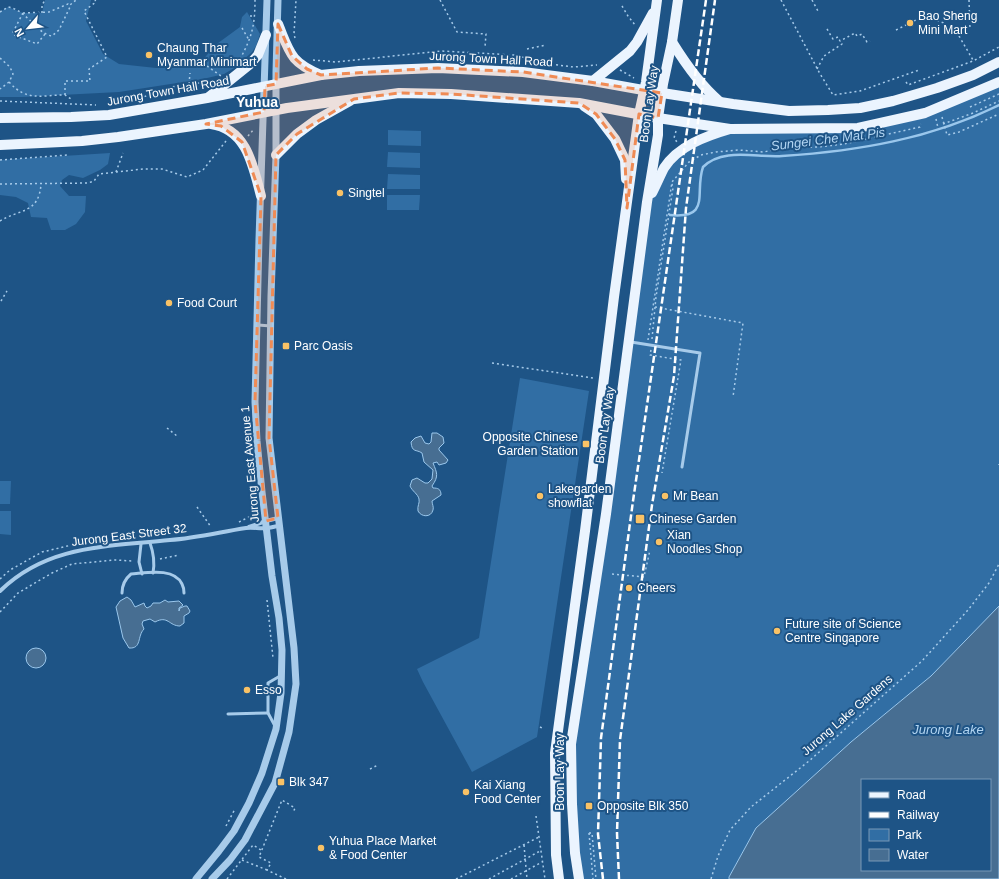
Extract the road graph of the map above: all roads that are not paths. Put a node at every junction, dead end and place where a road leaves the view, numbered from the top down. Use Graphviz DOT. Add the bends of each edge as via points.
graph roads {
  1 [pos="267,0"];
  2 [pos="278,0"];
  3 [pos="678,0"];
  4 [pos="656,4"];
  5 [pos="278,24"];
  6 [pos="266,35"];
  7 [pos="672,42"];
  8 [pos="999,62"];
  9 [pos="321,74"];
  10 [pos="593,80"];
  11 [pos="999,82"];
  12 [pos="276,84"];
  13 [pos="264,86"];
  14 [pos="643,90"];
  15 [pos="662,93"];
  16 [pos="207,98"];
  17 [pos="354,99"];
  18 [pos="719,102"];
  19 [pos="579,103"];
  20 [pos="276,110"];
  21 [pos="260,113"];
  22 [pos="639,114"];
  23 [pos="0,118"];
  24 [pos="658,118"];
  25 [pos="206,124"];
  26 [pos="730,128"];
  27 [pos="0,145"];
  28 [pos="276,155"];
  29 [pos="261,196"];
  30 [pos="647,202"];
  31 [pos="627,208"];
  32 [pos="258,325"];
  33 [pos="271,326"];
  34 [pos="629,342"];
  35 [pos="682,467"];
  36 [pos="278,522"];
  37 [pos="266,525"];
  38 [pos="248,528"];
  39 [pos="150,543"];
  40 [pos="141,544"];
  41 [pos="153,573"];
  42 [pos="142,574"];
  43 [pos="0,591"];
  44 [pos="122,593"];
  45 [pos="184,593"];
  46 [pos="282,675"];
  47 [pos="268,713"];
  48 [pos="228,714"];
  49 [pos="276,729"];
  50 [pos="196,879"];
  51 [pos="212,879"];
  52 [pos="559,879"];
  53 [pos="579,879"];
  1 -- 6 [label="street, Jurong East Avenue 1"];
  2 -- 5 [label="street, Jurong East Avenue 1"];
  3 -- 7 [label="main road, Boon Lay Way"];
  4 -- 10 [label="main road" via="630,51"];
  4 -- 14 [label="main road, Boon Lay Way"];
  5 -- 9 [label="main road" via="292,56 298,63"];
  5 -- 12 [label="street, Jurong East Avenue 1"];
  6 -- 13 [label="street, Jurong East Avenue 1"];
  6 -- 16 [label="main road" via="258,55"];
  7 -- 15 [label="main road, Boon Lay Way"];
  7 -- 18 [label="main road" via="707,91"];
  8 -- 18 [label="main road, Jurong Town Hall Road" via="937,88 860,108 789,110"];
  9 -- 10 [label="main road, Jurong Town Hall Road" via="438,68 523,72"];
  9 -- 12 [label="main road, Jurong Town Hall Road"];
  10 -- 14 [label="main road, Jurong Town Hall Road"];
  11 -- 26 [label="main road" via="925,113 858,128"];
  12 -- 13 [label="main road, Jurong Town Hall Road"];
  12 -- 20 [label="street, Jurong East Avenue 1"];
  13 -- 16 [label="main road, Jurong Town Hall Road"];
  13 -- 21 [label="street, Jurong East Avenue 1"];
  14 -- 15 [label="main road, Jurong Town Hall Road"];
  14 -- 22 [label="main road, Boon Lay Way"];
  15 -- 18 [label="main road, Jurong Town Hall Road"];
  15 -- 24 [label="main road, Boon Lay Way"];
  16 -- 23 [label="main road, Jurong Town Hall Road" via="109,115"];
  17 -- 19 [label="main road" via="399,93"];
  17 -- 20 [label="main road"];
  17 -- 28 [label="main road" via="316,120"];
  19 -- 22 [label="main road"];
  19 -- 31 [label="main road" via="596,114 615,139 625,160"];
  20 -- 21 [label="main road"];
  20 -- 28 [label="street, Jurong East Avenue 1"];
  21 -- 25 [label="main road"];
  21 -- 29 [label="street, Jurong East Avenue 1"];
  22 -- 24 [label="main road"];
  22 -- 31 [label="main road, Boon Lay Way"];
  24 -- 26 [label="main road"];
  24 -- 30 [label="main road, Boon Lay Way" via="658,135"];
  25 -- 27 [label="main road" via="82,141"];
  25 -- 29 [label="main road" via="221,126 242,142 253,167"];
  26 -- 30 [label="main road" via="694,143 673,157 664,168"];
  28 -- 33 [label="street, Jurong East Avenue 1"];
  29 -- 32 [label="street, Jurong East Avenue 1"];
  30 -- 34 [label="main road, Boon Lay Way"];
  31 -- 52 [label="main road, Boon Lay Way" via="555,753 556,855"];
  32 -- 33 [label="lane"];
  32 -- 37 [label="street, Jurong East Avenue 1" via="257,441"];
  33 -- 36 [label="street, Jurong East Avenue 1" via="269,438"];
  34 -- 35 [label="lane" via="700,353"];
  34 -- 53 [label="main road, Boon Lay Way" via="571,744 575,853"];
  36 -- 37 [label="street, Jurong East Street 32"];
  36 -- 37 [label="street, Jurong East Street 32"];
  36 -- 51 [label="street, Jurong East Avenue 1" via="296,684 289,732 275,783 246,840"];
  37 -- 38 [label="street, Jurong East Street 32"];
  37 -- 38 [label="street, Jurong East Street 32"];
  37 -- 46 [label="street, Jurong East Avenue 1" via="279,618"];
  38 -- 39 [label="street, Jurong East Street 32"];
  39 -- 40 [label="street, Jurong East Street 32"];
  39 -- 41 [label="lane" via="154,559"];
  40 -- 42 [label="lane" via="139,561"];
  40 -- 43 [label="street, Jurong East Street 32" via="70,552 45,560 29,568"];
  41 -- 42 [label="lane"];
  41 -- 45 [label="lane" via="165,573 178,578"];
  42 -- 44 [label="lane" via="128,576 124,581"];
  46 -- 47 [label="lane" via="268,683"];
  46 -- 49 [label="street, Jurong East Avenue 1"];
  47 -- 48 [label="lane"];
  47 -- 49 [label="lane"];
  49 -- 50 [label="street, Jurong East Avenue 1" via="249,803 234,831"];
}
